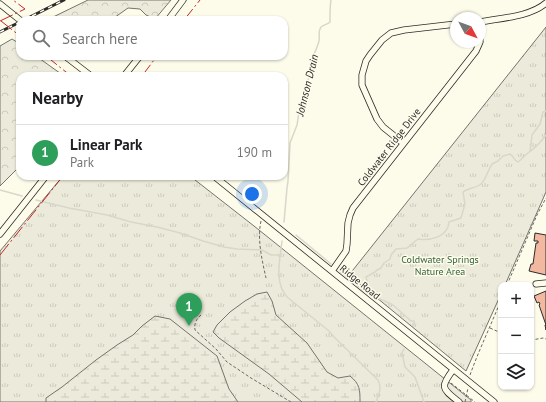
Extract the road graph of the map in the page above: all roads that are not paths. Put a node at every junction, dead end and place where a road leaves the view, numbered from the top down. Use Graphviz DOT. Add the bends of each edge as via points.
graph roads {
  1 [pos="183,0"];
  2 [pos="0,4"];
  3 [pos="546,4"];
  4 [pos="171,16"];
  5 [pos="16,17"];
  6 [pos="486,21"];
  7 [pos="450,25"];
  8 [pos="477,48"];
  9 [pos="70,60"];
  10 [pos="137,60"];
  11 [pos="86,72"];
  12 [pos="127,72"];
  13 [pos="403,143"];
  14 [pos="43,180"];
  15 [pos="219,180"];
  16 [pos="0,234"];
  17 [pos="332,271"];
  18 [pos="546,283"];
  19 [pos="536,284"];
  20 [pos="453,370"];
  21 [pos="459,402"];
  22 [pos="494,402"];
  1 -- 4 [label="street"];
  2 -- 5 [label="street"];
  3 -- 6 [label="street" via="532,12"];
  7 -- 13 [label="street" via="391,33 382,40 366,61 362,86 377,119"];
  8 -- 13 [label="street, Coldwater Ridge Drive"];
  9 -- 11 [label="street"];
  10 -- 12 [label="street"];
  13 -- 17 [label="street, Coldwater Ridge Drive" via="351,212 347,248"];
  14 -- 16 [label="street"];
  15 -- 17 [label="street, Ridge Road"];
  17 -- 20 [label="street, Ridge Road"];
  18 -- 19 [label="street"];
  20 -- 21 [label="street" via="444,387 446,392"];
  20 -- 22 [label="street, Ridge Road"];
}
